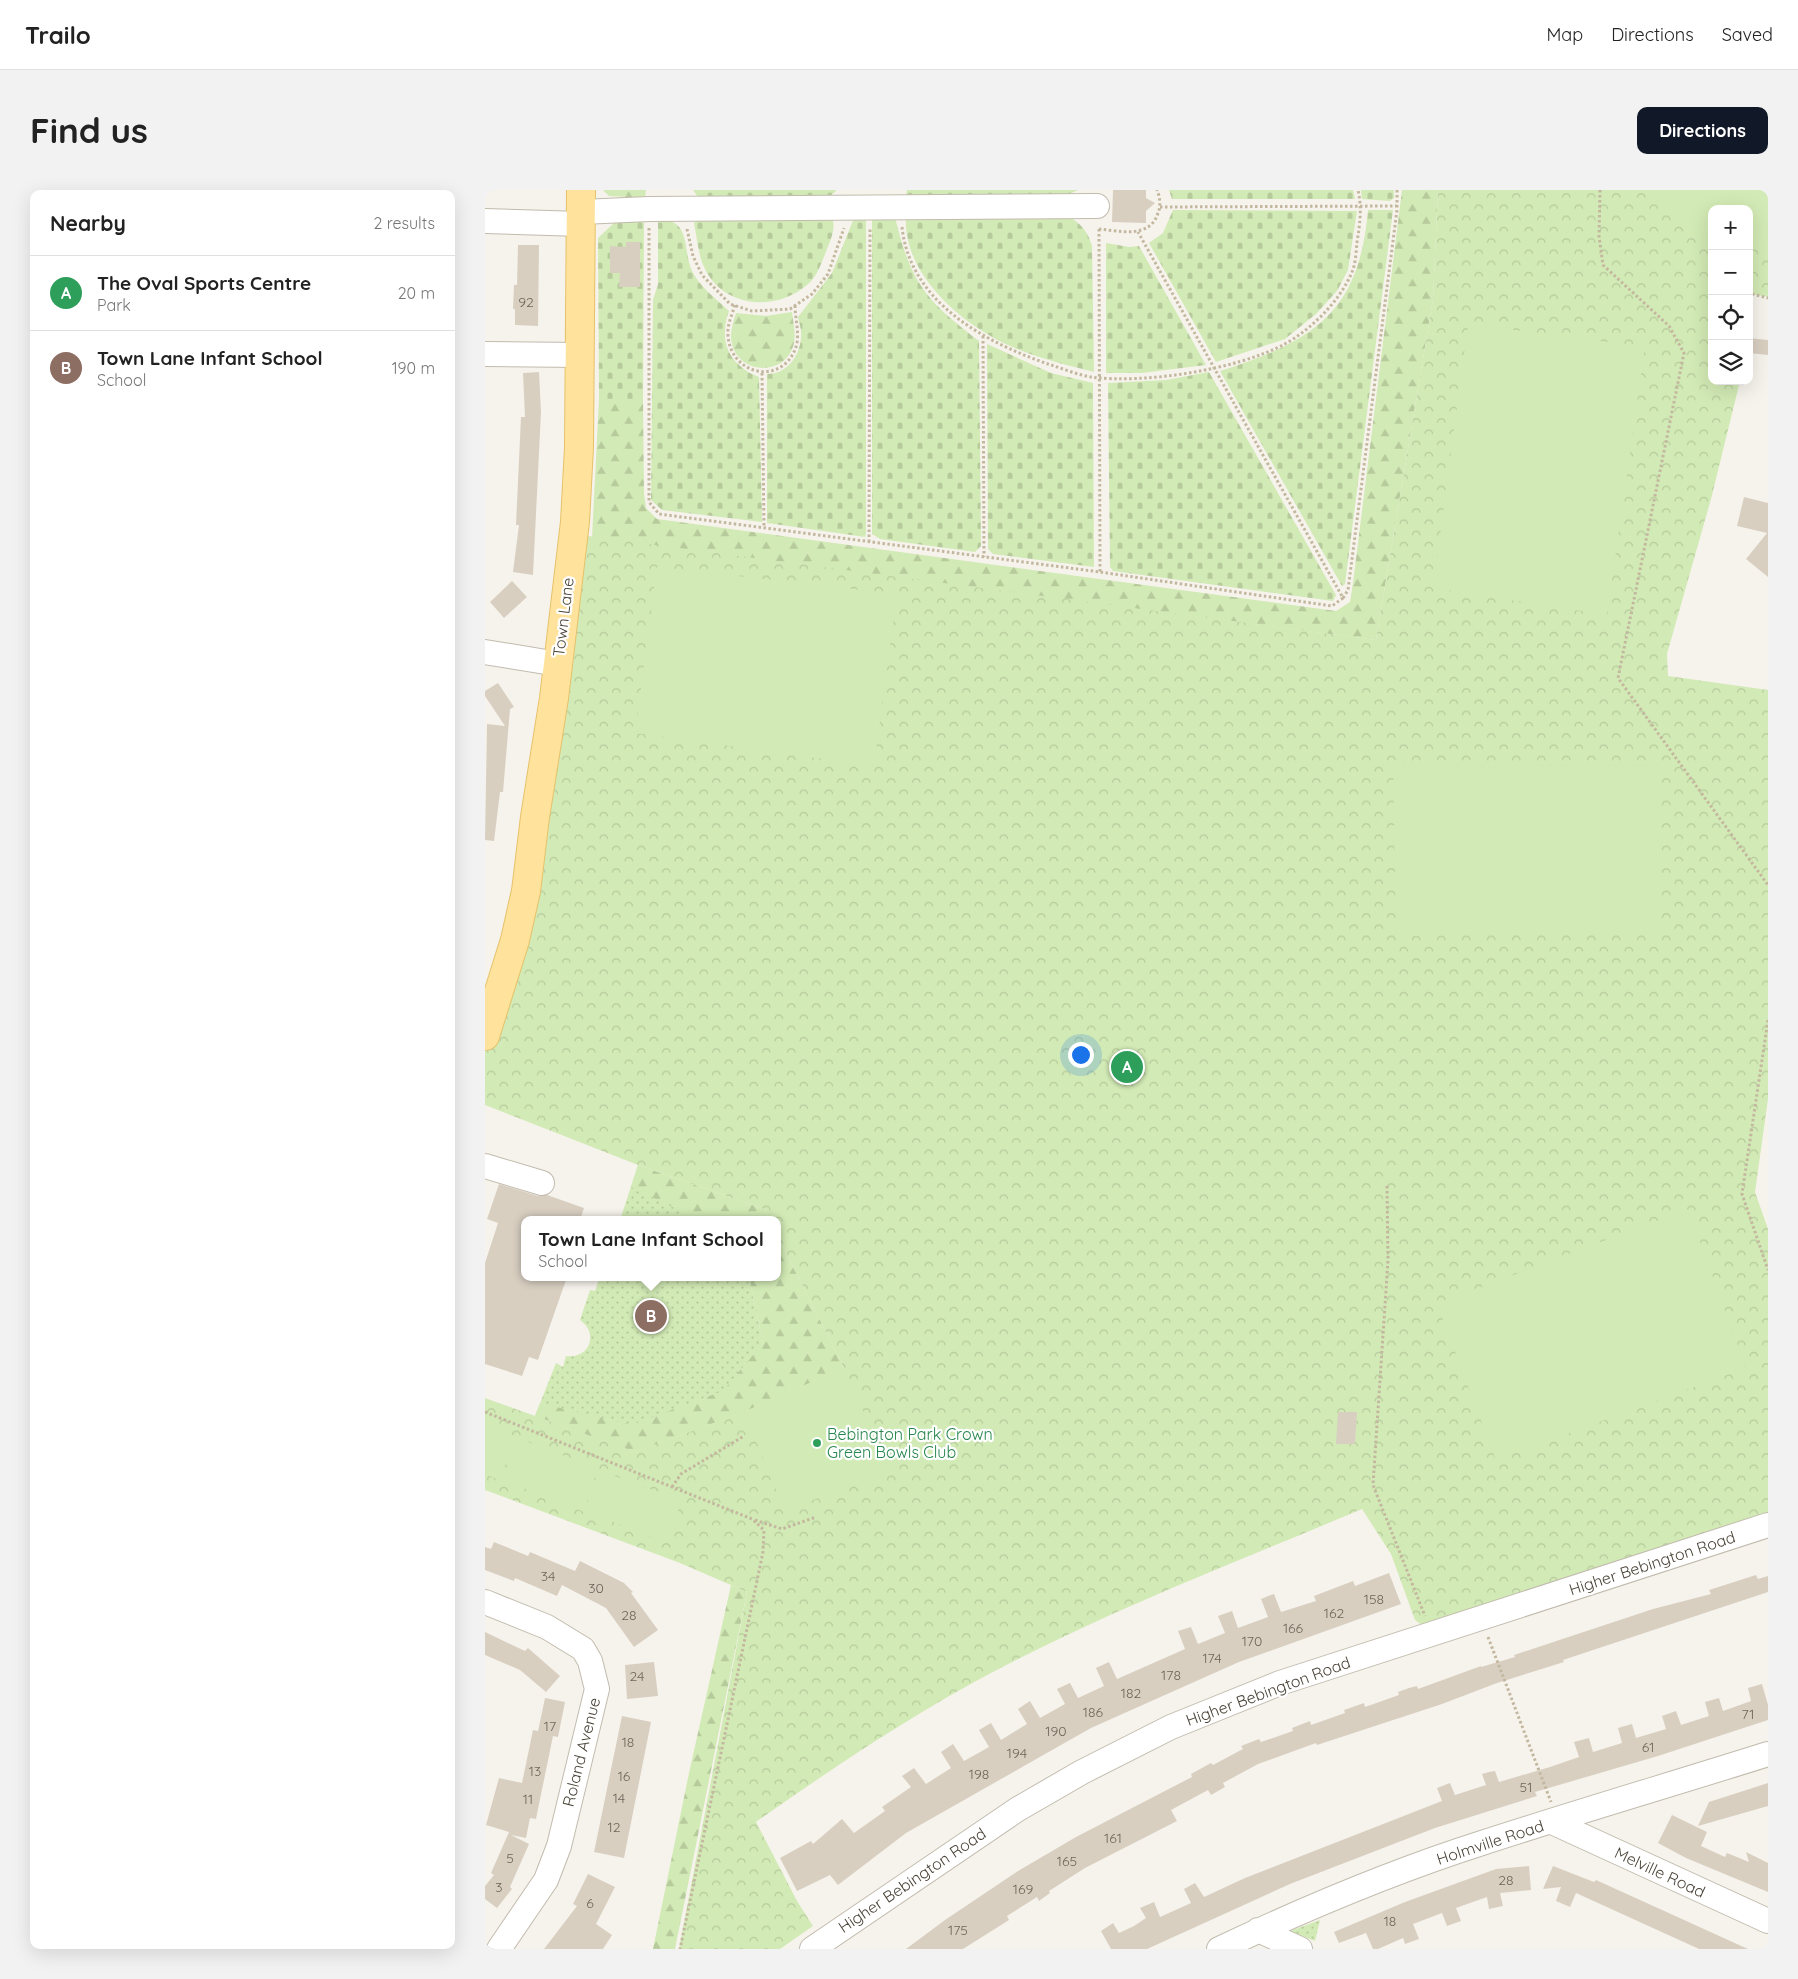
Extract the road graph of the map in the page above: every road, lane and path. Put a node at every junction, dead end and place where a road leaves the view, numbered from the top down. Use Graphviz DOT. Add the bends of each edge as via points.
graph roads {
  1 [pos="1157,190"];
  2 [pos="1357,190"];
  3 [pos="1397,190"];
  4 [pos="1600,190"];
  5 [pos="846,206"];
  6 [pos="1362,206"];
  7 [pos="1397,206"];
  8 [pos="902,207"];
  9 [pos="1160,207"];
  10 [pos="870,208"];
  11 [pos="581,209"];
  12 [pos="649,209"];
  13 [pos="683,209"];
  14 [pos="1098,217"];
  15 [pos="485,221"];
  16 [pos="1753,294"];
  17 [pos="1768,298"];
  18 [pos="795,305"];
  19 [pos="735,306"];
  20 [pos="983,336"];
  21 [pos="485,354"];
  22 [pos="580,355"];
  23 [pos="1214,367"];
  24 [pos="762,373"];
  25 [pos="1099,378"];
  26 [pos="765,528"];
  27 [pos="869,542"];
  28 [pos="984,557"];
  29 [pos="1099,572"];
  30 [pos="1343,598"];
  31 [pos="485,652"];
  32 [pos="558,664"];
  33 [pos="1768,885"];
  34 [pos="1768,1020"];
  35 [pos="485,1036"];
  36 [pos="485,1166"];
  37 [pos="542,1183"];
  38 [pos="1387,1186"];
  39 [pos="1768,1270"];
  40 [pos="485,1412"];
  41 [pos="744,1436"];
  42 [pos="672,1487"];
  43 [pos="816,1517"];
  44 [pos="752,1519"];
  45 [pos="1768,1525"];
  46 [pos="485,1602"];
  47 [pos="1481,1617"];
  48 [pos="1432,1633"];
  49 [pos="1768,1754"];
  50 [pos="1555,1821"];
  51 [pos="1768,1922"];
  52 [pos="1258,1930"];
  53 [pos="502,1948"];
  54 [pos="680,1949"];
  55 [pos="811,1949"];
  56 [pos="1219,1949"];
  57 [pos="1300,1949"];
  1 -- 9 [label="path"];
  2 -- 6 [label="path"];
  3 -- 7 [label="path"];
  4 -- 33 [label="path" via="1599,236 1603,265 1669,326 1684,353 1618,678"];
  5 -- 10 [label="street"];
  5 -- 13 [label="street"];
  5 -- 18 [label="path" via="844,230 828,274 812,294"];
  6 -- 7 [label="path"];
  6 -- 9 [label="path"];
  6 -- 23 [label="path" via="1353,270 1339,296 1320,316 1283,345"];
  7 -- 30 [label="path" via="1348,590"];
  8 -- 10 [label="street"];
  8 -- 14 [label="street"];
  8 -- 20 [label="path" via="903,238 917,273 939,302"];
  9 -- 23 [label="path" via="1157,219 1138,232"];
  10 -- 27 [label="path"];
  11 -- 12 [label="street"];
  11 -- 15 [label="street"];
  11 -- 22 [label="main road, Town Lane"];
  12 -- 13 [label="street"];
  12 -- 26 [label="path" via="649,502 659,514"];
  13 -- 19 [label="path" via="693,256 702,275"];
  14 -- 25 [label="path"];
  16 -- 17 [label="path"];
  18 -- 19 [label="path" via="790,309 752,311"];
  18 -- 24 [label="path" via="796,347 783,365"];
  19 -- 24 [label="path" via="727,333 733,354 750,370"];
  20 -- 25 [label="path" via="1019,354"];
  20 -- 28 [label="path"];
  21 -- 22 [label="street"];
  22 -- 32 [label="main road, Town Lane" via="575,522"];
  23 -- 25 [label="path" via="1147,378"];
  23 -- 30 [label="path"];
  24 -- 26 [label="path"];
  25 -- 29 [label="path"];
  26 -- 27 [label="path"];
  27 -- 28 [label="path"];
  28 -- 29 [label="path"];
  29 -- 30 [label="path" via="1332,606"];
  31 -- 32 [label="street"];
  32 -- 35 [label="main road, Town Lane" via="526,891 515,940"];
  34 -- 39 [label="path" via="1742,1194"];
  36 -- 37 [label="street"];
  38 -- 48 [label="path" via="1388,1260 1373,1486"];
  40 -- 42 [label="path"];
  41 -- 42 [label="path" via="681,1474"];
  42 -- 44 [label="path"];
  43 -- 44 [label="path" via="782,1529"];
  44 -- 54 [label="path" via="764,1530 763,1552"];
  45 -- 47 [label="street, Higher Bebington Road"];
  46 -- 53 [label="street, Roland Avenue" via="547,1627 583,1649 590,1661 597,1688 559,1846 546,1880"];
  47 -- 48 [label="street, Higher Bebington Road"];
  47 -- 50 [label="path"];
  48 -- 55 [label="street, Higher Bebington Road" via="1280,1684 1171,1727 1018,1809"];
  49 -- 50 [label="street, Holmville Road"];
  50 -- 51 [label="street, Melville Road"];
  50 -- 52 [label="street, Holmville Road" via="1481,1843"];
  52 -- 56 [label="street, Holmville Road"];
  52 -- 57 [label="street"];
}
